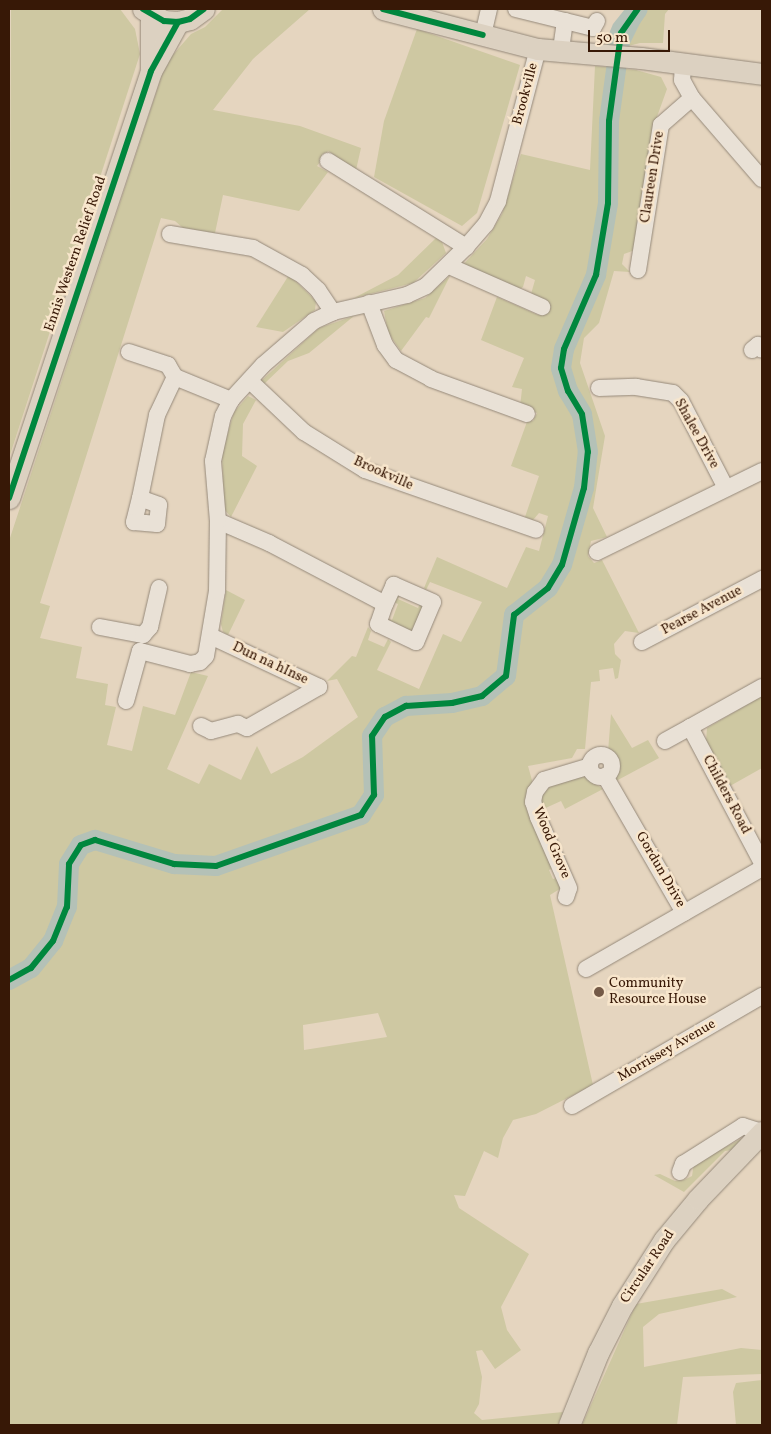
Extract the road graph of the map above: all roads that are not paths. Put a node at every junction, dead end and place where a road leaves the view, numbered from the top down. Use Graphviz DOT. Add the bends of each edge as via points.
graph roads {
  1 [pos="204,9"];
  2 [pos="383,9"];
  3 [pos="489,9"];
  4 [pos="516,9"];
  5 [pos="147,12"];
  6 [pos="565,21"];
  7 [pos="597,21"];
  8 [pos="178,22"];
  9 [pos="483,35"];
  10 [pos="538,49"];
  11 [pos="561,51"];
  12 [pos="683,63"];
  13 [pos="151,71"];
  14 [pos="762,74"];
  15 [pos="692,98"];
  16 [pos="328,161"];
  17 [pos="762,179"];
  18 [pos="170,234"];
  19 [pos="466,247"];
  20 [pos="449,266"];
  21 [pos="638,270"];
  22 [pos="369,303"];
  23 [pos="542,307"];
  24 [pos="333,312"];
  25 [pos="129,352"];
  26 [pos="175,377"];
  27 [pos="250,381"];
  28 [pos="598,388"];
  29 [pos="231,400"];
  30 [pos="528,414"];
  31 [pos="762,472"];
  32 [pos="726,488"];
  33 [pos="9,498"];
  34 [pos="140,498"];
  35 [pos="218,521"];
  36 [pos="536,530"];
  37 [pos="597,552"];
  38 [pos="762,579"];
  39 [pos="159,588"];
  40 [pos="385,604"];
  41 [pos="100,627"];
  42 [pos="210,636"];
  43 [pos="642,642"];
  44 [pos="142,643"];
  45 [pos="762,688"];
  46 [pos="126,700"];
  47 [pos="201,726"];
  48 [pos="690,727"];
  49 [pos="665,741"];
  50 [pos="590,766"];
  51 [pos="762,863"];
  52 [pos="762,868"];
  53 [pos="566,897"];
  54 [pos="684,913"];
  55 [pos="586,968"];
  56 [pos="762,996"];
  57 [pos="572,1106"];
  58 [pos="762,1132"];
  59 [pos="680,1172"];
  60 [pos="568,1425"];
  1 -- 8 [label="main road" via="190,19"];
  2 -- 9 [label="main road"];
  3 -- 9 [label="street"];
  4 -- 6 [label="street"];
  5 -- 8 [label="main road"];
  5 -- 13 [label="main road, Ennis Western Relief Road"];
  6 -- 7 [label="street" via="593,28"];
  6 -- 11 [label="street"];
  8 -- 13 [label="main road, Ennis Western Relief Road"];
  9 -- 10 [label="main road"];
  10 -- 11 [label="main road"];
  10 -- 19 [label="street, Brookville" via="498,201 486,224"];
  11 -- 12 [label="main road"];
  12 -- 14 [label="main road"];
  12 -- 15 [label="street" via="682,80"];
  13 -- 33 [label="main road, Ennis Western Relief Road"];
  15 -- 17 [label="street"];
  15 -- 21 [label="street, Claureen Drive" via="661,125"];
  16 -- 19 [label="street"];
  18 -- 24 [label="street" via="240,244 268,255 302,275 318,290"];
  19 -- 20 [label="street, Brookville"];
  20 -- 22 [label="street, Brookville" via="426,286"];
  20 -- 23 [label="street"];
  22 -- 24 [label="street, Brookville"];
  22 -- 30 [label="street" via="385,345 396,360 432,379 511,400"];
  24 -- 27 [label="street" via="298,332"];
  25 -- 26 [label="street" via="168,365"];
  26 -- 29 [label="street"];
  26 -- 34 [label="street" via="156,415"];
  27 -- 29 [label="street"];
  27 -- 36 [label="street, Brookville" via="304,432 365,470"];
  28 -- 32 [label="street, Shalee Drive" via="636,387 673,393 681,401"];
  29 -- 35 [label="street" via="223,416 213,461"];
  31 -- 32 [label="street"];
  32 -- 37 [label="street"];
  35 -- 40 [label="street" via="269,543"];
  35 -- 42 [label="street" via="217,591"];
  38 -- 43 [label="street, Pearse Avenue"];
  39 -- 44 [label="street" via="150,627"];
  41 -- 44 [label="street"];
  42 -- 44 [label="street" via="206,656 200,662 190,664"];
  42 -- 47 [label="street, Dun na hInse" via="319,688 247,728 238,724 211,730"];
  44 -- 46 [label="street"];
  45 -- 48 [label="street"];
  48 -- 49 [label="street"];
  48 -- 51 [label="street, Childers Road"];
  50 -- 53 [label="street, Wood Grove" via="544,780 535,792 533,802 570,888"];
  50 -- 54 [label="street, Gordun Drive" via="597,776 605,776"];
  52 -- 54 [label="street, Gordun Drive"];
  54 -- 55 [label="street"];
  56 -- 57 [label="street, Morrissey Avenue"];
  58 -- 59 [label="street" via="743,1126 683,1164"];
  58 -- 60 [label="main road, Circular Road" via="664,1240 622,1306"];
}
